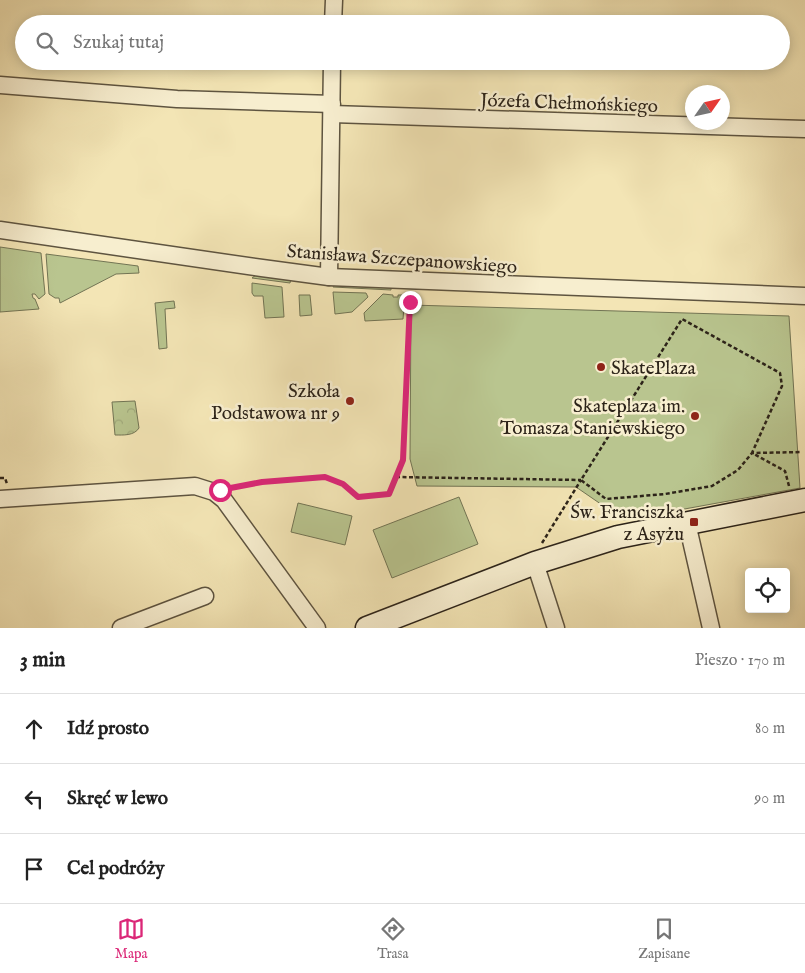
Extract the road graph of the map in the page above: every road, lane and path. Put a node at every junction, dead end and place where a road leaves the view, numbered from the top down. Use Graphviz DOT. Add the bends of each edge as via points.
graph roads {
  1 [pos="334,0"];
  2 [pos="333,15"];
  3 [pos="332,70"];
  4 [pos="0,85"];
  5 [pos="332,109"];
  6 [pos="805,129"];
  7 [pos="0,230"];
  8 [pos="329,277"];
  9 [pos="805,296"];
  10 [pos="410,302"];
  11 [pos="802,452"];
  12 [pos="752,453"];
  13 [pos="396,477"];
  14 [pos="0,478"];
  15 [pos="581,480"];
  16 [pos="229,488"];
  17 [pos="5,494"];
  18 [pos="797,494"];
  19 [pos="688,523"];
  20 [pos="536,556"];
  21 [pos="204,596"];
  22 [pos="121,628"];
  23 [pos="317,628"];
  24 [pos="367,628"];
  25 [pos="556,628"];
  26 [pos="712,628"];
  1 -- 2 [label="street"];
  3 -- 5 [label="street"];
  4 -- 5 [label="street, Józefa Chełmońskiego"];
  5 -- 6 [label="street, Józefa Chełmońskiego"];
  5 -- 8 [label="street"];
  7 -- 8 [label="street, Stanisława Szczepanowskiego"];
  8 -- 9 [label="street, Stanisława Szczepanowskiego"];
  10 -- 13 [label="path" via="403,460"];
  11 -- 12 [label="path"];
  12 -- 15 [label="path" via="738,470 712,486 665,494 606,499"];
  12 -- 15 [label="path" via="782,386 780,373 682,319"];
  12 -- 18 [label="path" via="785,471"];
  13 -- 15 [label="path"];
  13 -- 16 [label="path" via="389,494 358,497 343,484 325,477"];
  14 -- 17 [label="path" via="5,478"];
  15 -- 20 [label="path"];
  17 -- 23 [label="street" via="195,486 214,492 224,500"];
  18 -- 19 [label="street"];
  19 -- 20 [label="street"];
  19 -- 26 [label="street"];
  20 -- 24 [label="street"];
  20 -- 25 [label="street"];
  21 -- 22 [label="street"];
}
